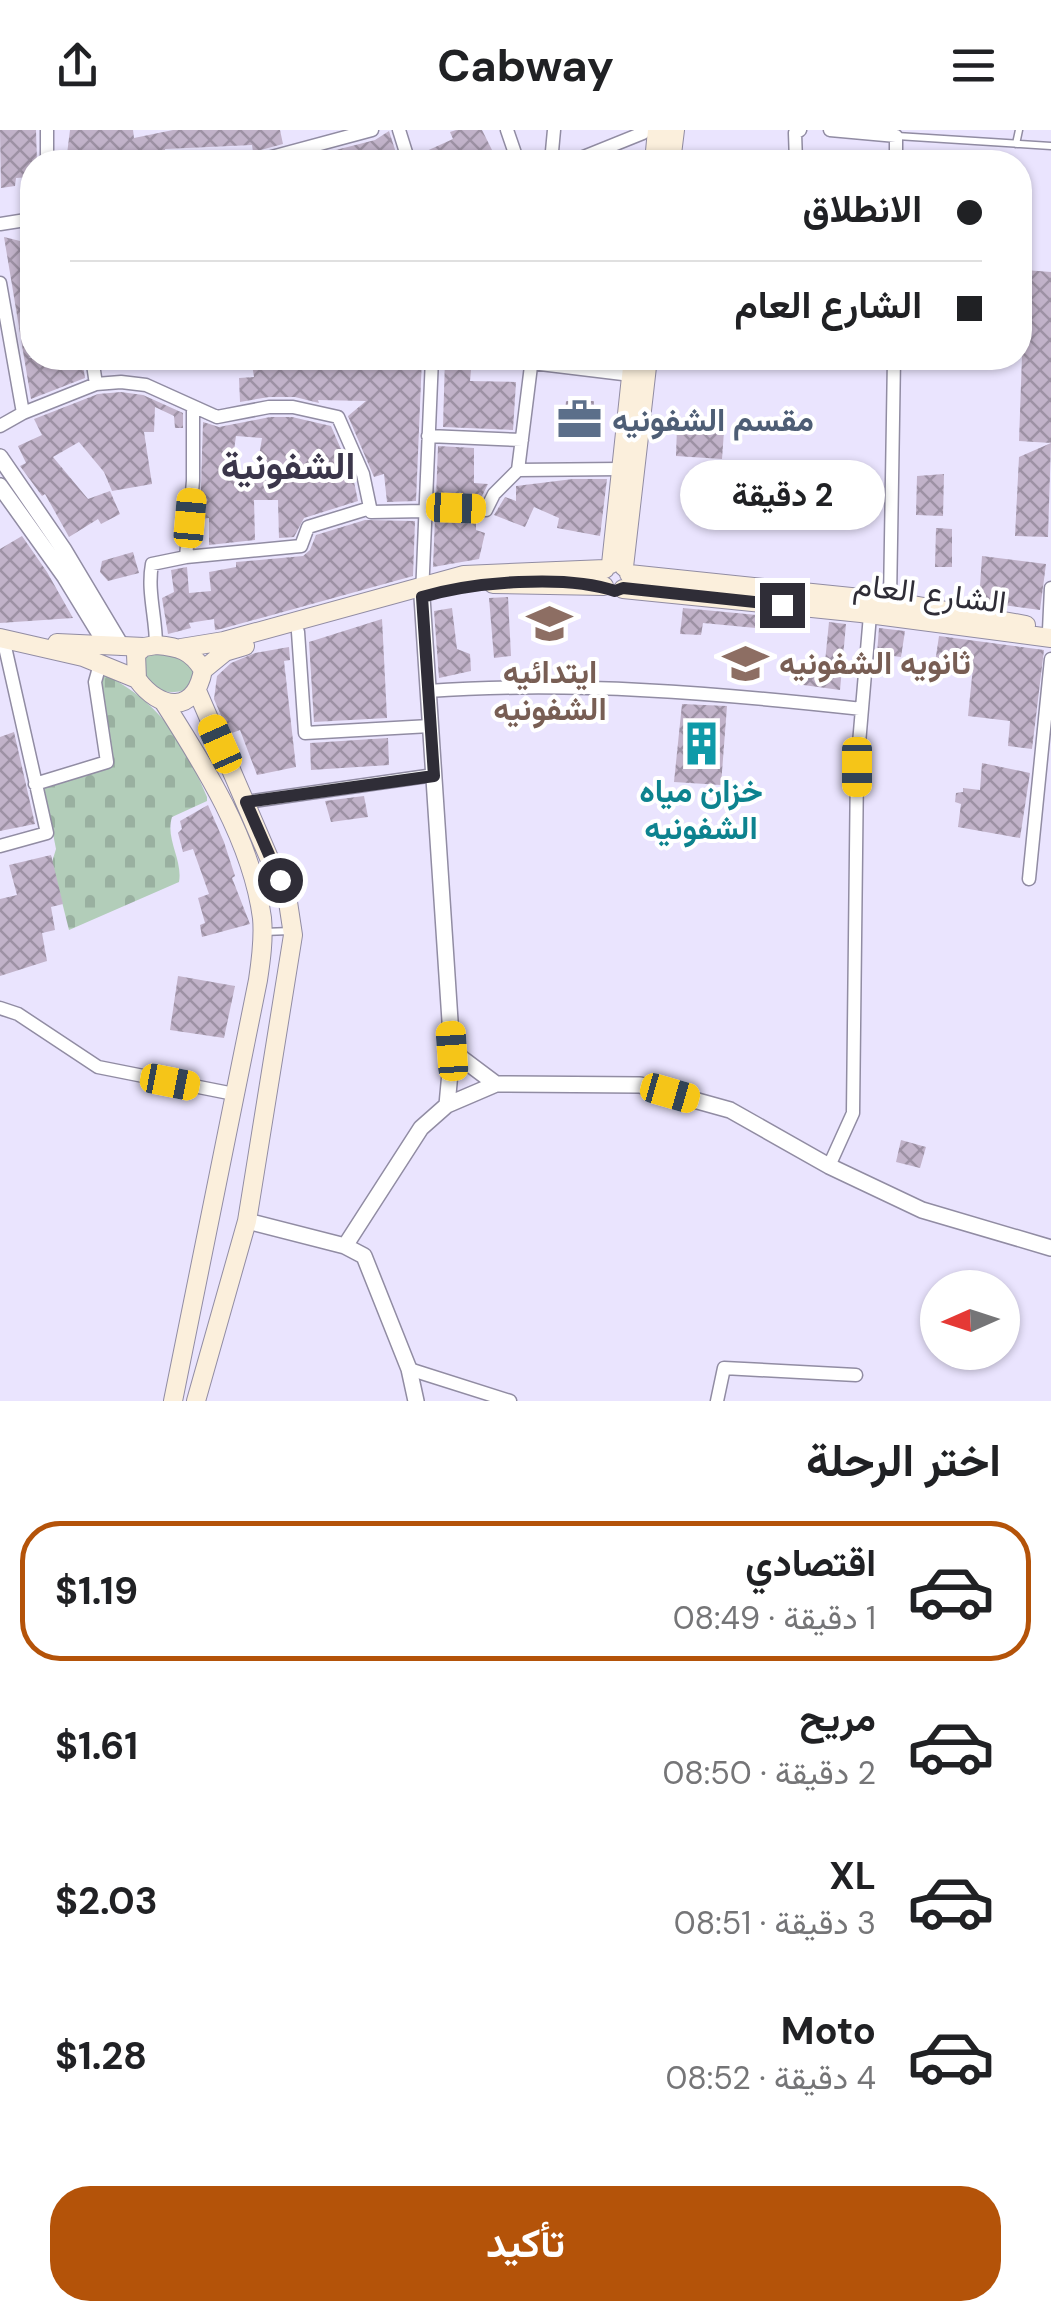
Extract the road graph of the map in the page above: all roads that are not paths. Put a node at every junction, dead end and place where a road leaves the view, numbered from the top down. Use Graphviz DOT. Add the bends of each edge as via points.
graph roads {
  1 [pos="372,130"];
  2 [pos="830,130"];
  3 [pos="1020,130"];
  4 [pos="648,131"];
  5 [pos="896,136"];
  6 [pos="1016,144"];
  7 [pos="1051,146"];
  8 [pos="318,150"];
  9 [pos="601,150"];
  10 [pos="896,150"];
  11 [pos="0,283"];
  12 [pos="94,370"];
  13 [pos="431,370"];
  14 [pos="531,370"];
  15 [pos="632,370"];
  16 [pos="646,370"];
  17 [pos="894,370"];
  18 [pos="96,384"];
  19 [pos="193,408"];
  20 [pos="23,413"];
  21 [pos="0,426"];
  22 [pos="428,436"];
  23 [pos="522,440"];
  24 [pos="0,457"];
  25 [pos="621,469"];
  26 [pos="518,470"];
  27 [pos="0,486"];
  28 [pos="370,508"];
  29 [pos="425,509"];
  30 [pos="186,556"];
  31 [pos="616,575"];
  32 [pos="1051,588"];
  33 [pos="422,592"];
  34 [pos="890,602"];
  35 [pos="870,614"];
  36 [pos="298,632"];
  37 [pos="1050,633"];
  38 [pos="8,639"];
  39 [pos="114,645"];
  40 [pos="150,646"];
  41 [pos="181,648"];
  42 [pos="1051,660"];
  43 [pos="100,664"];
  44 [pos="203,670"];
  45 [pos="137,679"];
  46 [pos="428,692"];
  47 [pos="198,693"];
  48 [pos="162,701"];
  49 [pos="862,709"];
  50 [pos="430,726"];
  51 [pos="434,776"];
  52 [pos="35,784"];
  53 [pos="246,802"];
  54 [pos="0,846"];
  55 [pos="1029,878"];
  56 [pos="292,931"];
  57 [pos="262,932"];
  58 [pos="262,954"];
  59 [pos="290,954"];
  60 [pos="0,1008"];
  61 [pos="452,1051"];
  62 [pos="496,1084"];
  63 [pos="234,1094"];
  64 [pos="447,1105"];
  65 [pos="829,1166"];
  66 [pos="247,1221"];
  67 [pos="344,1246"];
  68 [pos="1051,1248"];
  69 [pos="409,1368"];
  70 [pos="856,1375"];
  71 [pos="173,1401"];
  72 [pos="196,1401"];
  73 [pos="416,1401"];
  74 [pos="510,1401"];
  75 [pos="717,1401"];
  1 -- 8 [label="street"];
  2 -- 5 [label="street"];
  3 -- 6 [label="lane"];
  4 -- 9 [label="street"];
  5 -- 6 [label="lane"];
  5 -- 10 [label="street"];
  6 -- 7 [label="lane"];
  11 -- 20 [label="street"];
  12 -- 18 [label="street"];
  13 -- 22 [label="street"];
  14 -- 23 [label="street"];
  15 -- 25 [label="main road"];
  16 -- 31 [label="main road"];
  17 -- 34 [label="street"];
  18 -- 19 [label="street" via="146,386"];
  18 -- 20 [label="street"];
  19 -- 28 [label="street" via="217,417 293,407 338,417"];
  19 -- 30 [label="street"];
  20 -- 21 [label="street"];
  22 -- 23 [label="street"];
  22 -- 29 [label="street"];
  23 -- 26 [label="street"];
  24 -- 39 [label="street" via="64,550"];
  25 -- 26 [label="street"];
  25 -- 31 [label="main road"];
  26 -- 29 [label="street" via="486,510"];
  27 -- 39 [label="street"];
  28 -- 29 [label="street"];
  28 -- 30 [label="street" via="308,527 302,546"];
  29 -- 33 [label="street"];
  30 -- 40 [label="street" via="152,564 148,586 156,617"];
  31 -- 33 [label="main road"];
  31 -- 34 [label="main road, الشارع العام"];
  31 -- 35 [label="main road, الشارع العام"];
  32 -- 37 [label="street"];
  33 -- 36 [label="main road"];
  33 -- 41 [label="main road"];
  33 -- 46 [label="street"];
  34 -- 37 [label="main road, الشارع العام"];
  35 -- 37 [label="main road, الشارع العام"];
  35 -- 49 [label="street"];
  36 -- 44 [label="main road" via="225,652"];
  36 -- 50 [label="street" via="305,733"];
  38 -- 39 [label="main road"];
  38 -- 43 [label="main road"];
  38 -- 52 [label="street"];
  39 -- 40 [label="main road"];
  40 -- 41 [label="main road"];
  40 -- 45 [label="main road" via="134,661"];
  41 -- 44 [label="main road"];
  42 -- 55 [label="street"];
  43 -- 45 [label="main road"];
  43 -- 52 [label="street" via="94,682 107,762"];
  44 -- 47 [label="main road"];
  45 -- 48 [label="main road"];
  46 -- 49 [label="street" via="613,688"];
  46 -- 50 [label="street"];
  47 -- 48 [label="main road" via="182,702"];
  47 -- 53 [label="main road"];
  48 -- 57 [label="main road" via="232,824 254,884"];
  49 -- 65 [label="street" via="853,1113"];
  50 -- 51 [label="street"];
  51 -- 53 [label="street"];
  51 -- 61 [label="street"];
  52 -- 54 [label="street" via="46,833"];
  53 -- 56 [label="main road" via="288,902"];
  56 -- 57 [label="lane"];
  56 -- 59 [label="main road"];
  57 -- 58 [label="main road"];
  58 -- 59 [label="lane"];
  58 -- 63 [label="main road"];
  59 -- 66 [label="main road"];
  60 -- 63 [label="street" via="98,1067"];
  61 -- 62 [label="street"];
  61 -- 64 [label="street"];
  62 -- 64 [label="street"];
  62 -- 65 [label="street" via="640,1084 730,1110"];
  63 -- 71 [label="main road"];
  64 -- 67 [label="street" via="421,1128"];
  65 -- 68 [label="street" via="922,1210"];
  66 -- 67 [label="street"];
  66 -- 72 [label="main road"];
  67 -- 69 [label="street" via="364,1256"];
  69 -- 73 [label="street"];
  69 -- 74 [label="street"];
  70 -- 75 [label="street" via="724,1368"];
}
